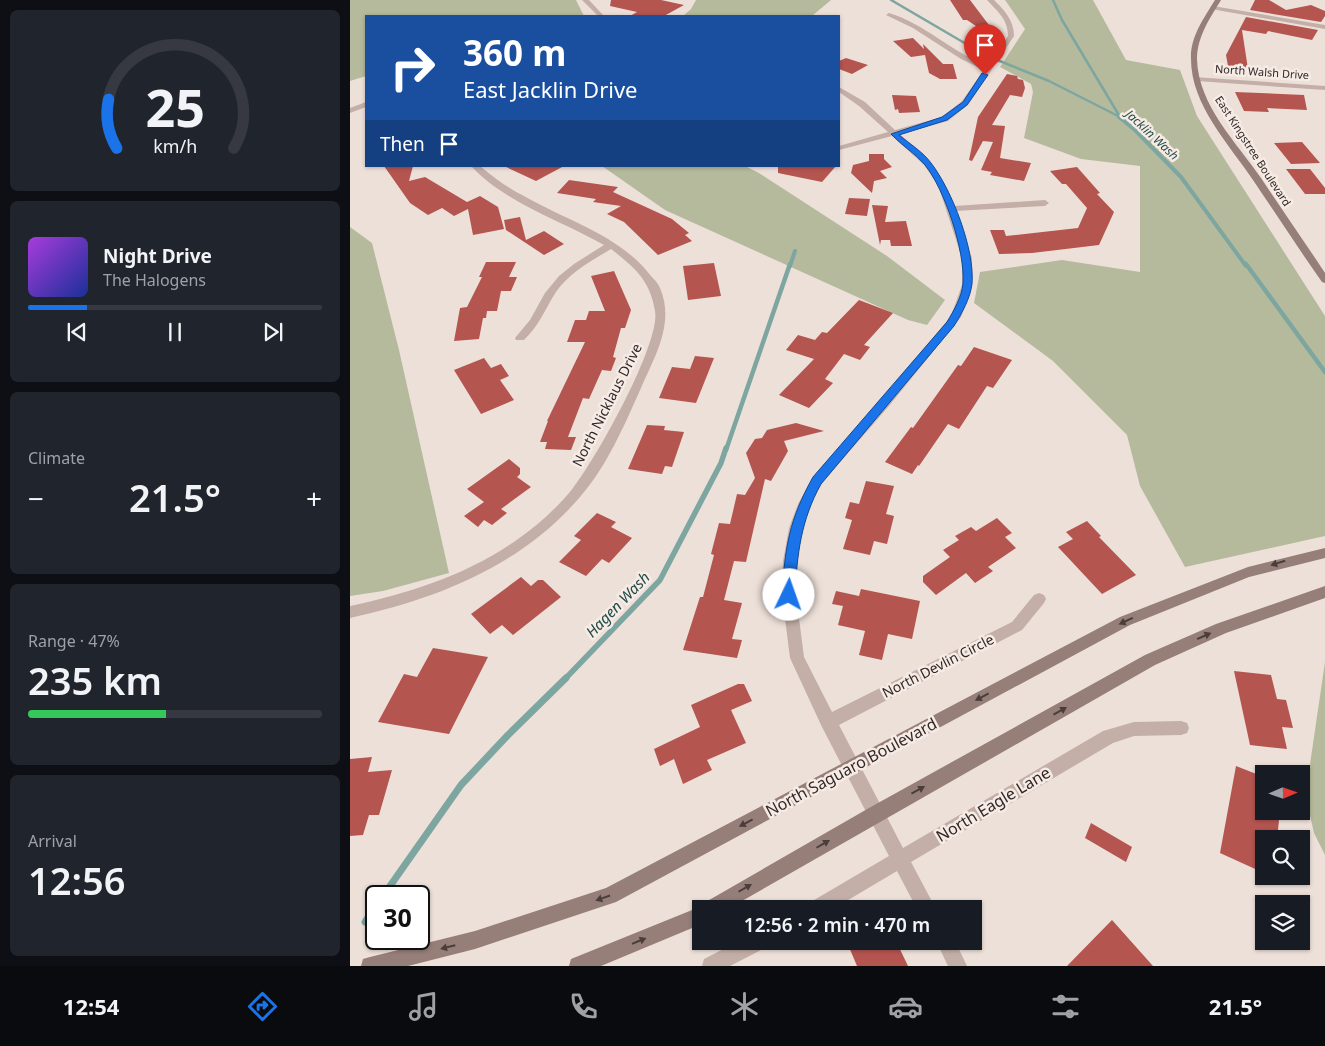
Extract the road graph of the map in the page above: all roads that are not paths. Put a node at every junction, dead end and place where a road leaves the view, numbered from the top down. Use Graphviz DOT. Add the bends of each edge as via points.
graph roads {
  1 [pos="585,0"];
  2 [pos="990,0"];
  3 [pos="1218,0"];
  4 [pos="1214,8"];
  5 [pos="600,15"];
  6 [pos="889,16"];
  7 [pos="1325,27"];
  8 [pos="989,69"];
  9 [pos="1197,79"];
  10 [pos="1325,88"];
  11 [pos="840,90"];
  12 [pos="365,104"];
  13 [pos="350,112"];
  14 [pos="894,134"];
  15 [pos="840,148"];
  16 [pos="476,167"];
  17 [pos="1045,203"];
  18 [pos="950,209"];
  19 [pos="611,245"];
  20 [pos="1324,276"];
  21 [pos="520,338"];
  22 [pos="1325,552"];
  23 [pos="1325,592"];
  24 [pos="1039,599"];
  25 [pos="350,612"];
  26 [pos="828,722"];
  27 [pos="1181,728"];
  28 [pos="851,767"];
  29 [pos="875,814"];
  30 [pos="900,859"];
  31 [pos="726,900"];
  32 [pos="830,900"];
  33 [pos="922,900"];
  34 [pos="692,919"];
  35 [pos="741,950"];
  36 [pos="950,950"];
  37 [pos="370,966"];
  38 [pos="578,966"];
  39 [pos="711,966"];
  40 [pos="958,966"];
  1 -- 5 [label="street"];
  2 -- 8 [label="street" via="1012,29 1011,36"];
  3 -- 4 [label="main road, East Kingstree Boulevard"];
  4 -- 7 [label="street"];
  4 -- 9 [label="main road, East Kingstree Boulevard" via="1196,40 1193,60"];
  6 -- 8 [label="street" via="910,23 974,64"];
  8 -- 14 [label="street" via="965,103 945,119"];
  9 -- 10 [label="street, North Walsh Drive"];
  9 -- 20 [label="main road, East Kingstree Boulevard" via="1215,117"];
  11 -- 14 [label="street" via="862,104"];
  12 -- 13 [label="street"];
  14 -- 15 [label="street"];
  14 -- 18 [label="street" via="927,163 942,185"];
  16 -- 19 [label="street, North Nicklaus Drive" via="494,184"];
  17 -- 18 [label="street"];
  18 -- 26 [label="street" via="967,258 967,285 960,308 933,345 817,480 796,528 790,561 789,595 793,636 797,658"];
  19 -- 21 [label="street" via="564,277 550,293 532,327"];
  19 -- 25 [label="street, North Nicklaus Drive" via="648,276 660,301 661,313 651,354 598,463 584,483 566,504 515,548 476,570 410,598"];
  22 -- 28 [label="main road, North Saguaro Boulevard, one-way" via="1296,557 1210,586 1125,621"];
  29 -- 23 [label="main road, one-way" via="1150,660 1221,628"];
  24 -- 26 [label="street, North Devlin Circle" via="1017,626"];
  26 -- 28 [label="street"];
  27 -- 30 [label="street, North Eagle Lane" via="1134,729 1109,736"];
  28 -- 29 [label="street"];
  28 -- 37 [label="main road, North Saguaro Boulevard, one-way" via="610,896 475,940"];
  29 -- 30 [label="street"];
  31 -- 29 [label="main road, one-way"];
  30 -- 32 [label="street, North Eagle Lane"];
  30 -- 33 [label="street"];
  38 -- 34 [label="main road, one-way"];
  35 -- 39 [label="street"];
  36 -- 40 [label="street"];
}
